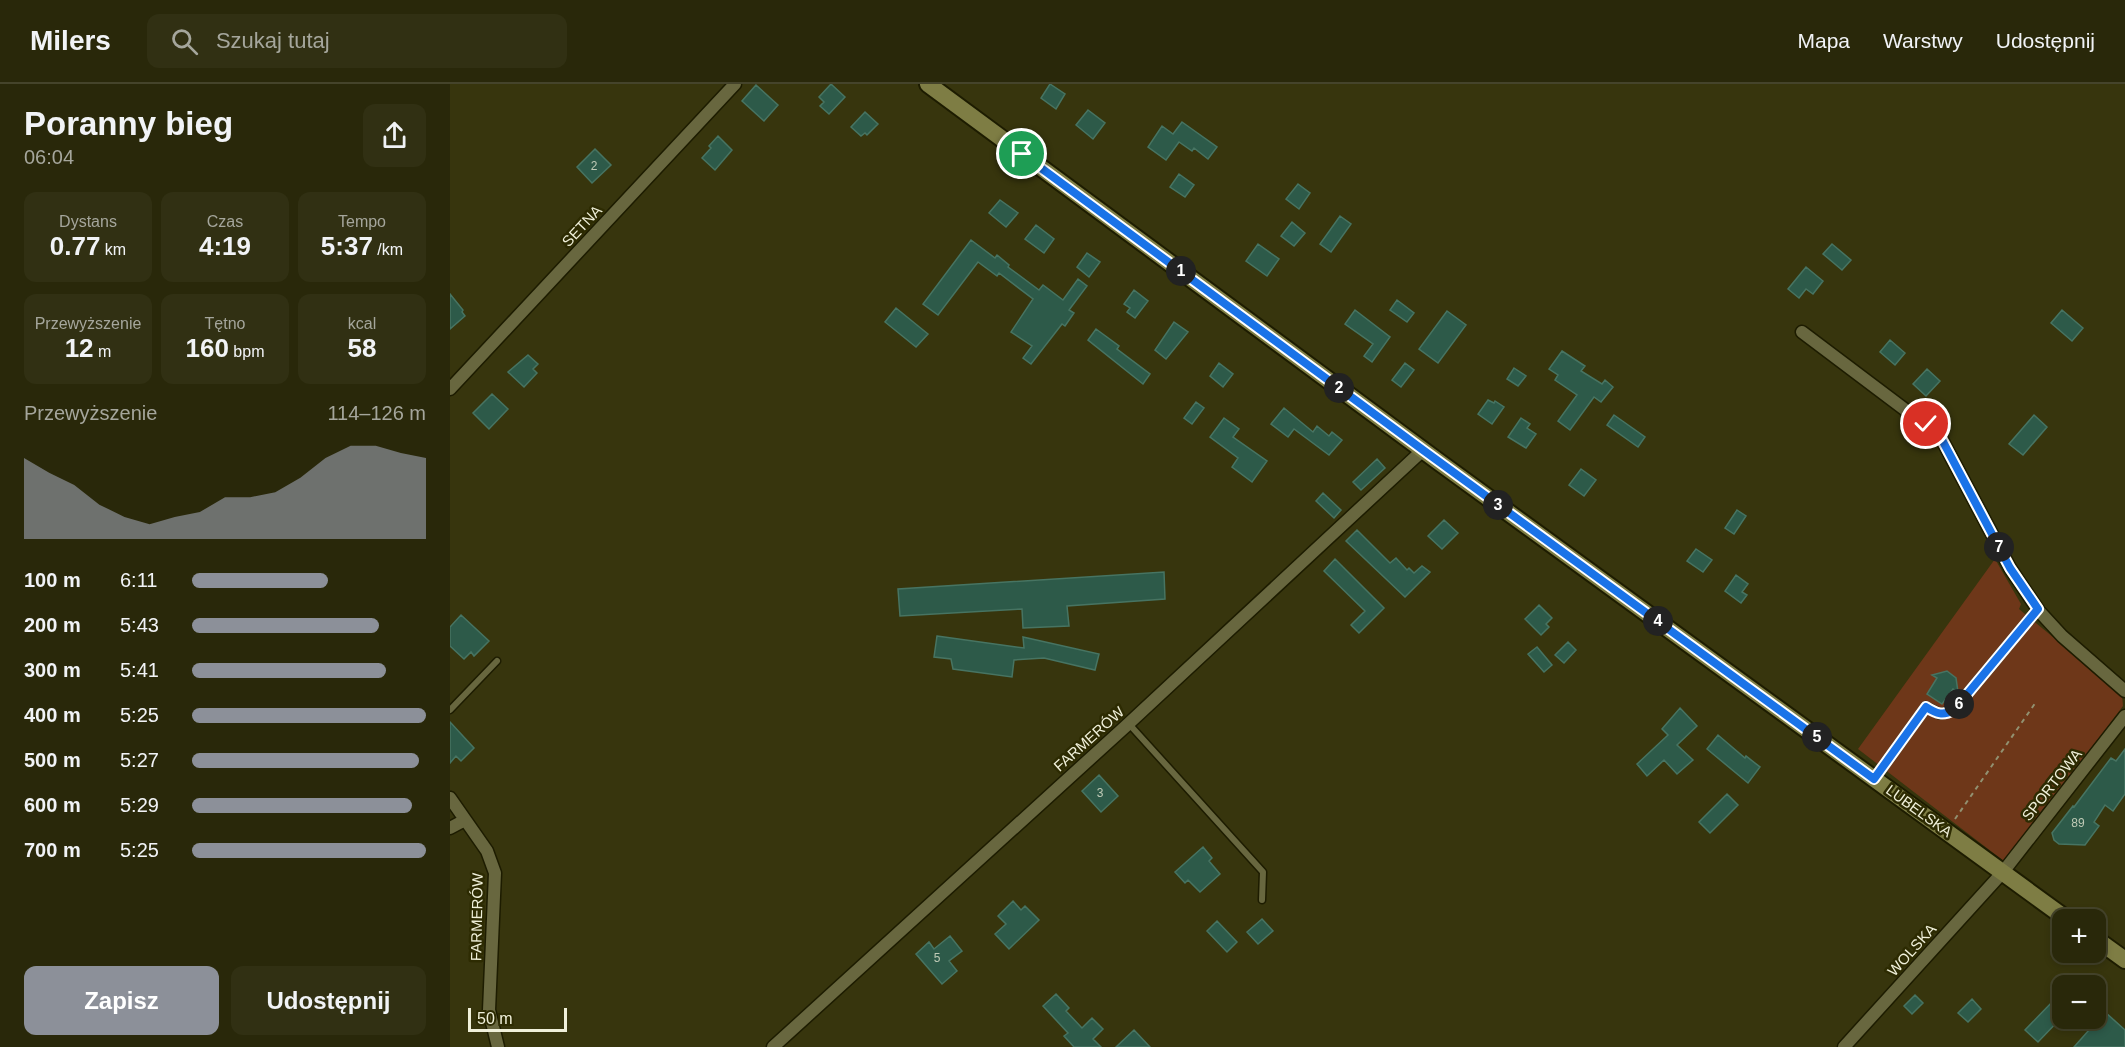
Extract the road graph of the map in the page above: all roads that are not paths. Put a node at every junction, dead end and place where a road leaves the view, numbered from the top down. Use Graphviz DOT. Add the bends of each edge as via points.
graph roads {
  1 [pos="735,84"];
  2 [pos="928,84"];
  3 [pos="1802,332"];
  4 [pos="450,389"];
  5 [pos="1423,450"];
  6 [pos="2038,609"];
  7 [pos="497,661"];
  8 [pos="2125,691"];
  9 [pos="450,710"];
  10 [pos="2125,716"];
  11 [pos="1129,723"];
  12 [pos="1874,779"];
  13 [pos="450,798"];
  14 [pos="465,820"];
  15 [pos="450,828"];
  16 [pos="2003,872"];
  17 [pos="1262,900"];
  18 [pos="2053,909"];
  19 [pos="2106,946"];
  20 [pos="2125,960"];
  21 [pos="498,1047"];
  22 [pos="773,1047"];
  23 [pos="1844,1047"];
  1 -- 4 [label="street, SETNA"];
  2 -- 5 [label="main road, LUBELSKA"];
  3 -- 6 [label="street" via="1940,436 2010,568"];
  5 -- 11 [label="street, FARMERÓW"];
  5 -- 12 [label="main road, LUBELSKA"];
  6 -- 8 [label="street" via="2062,636"];
  6 -- 12 [label="street" via="1954,710 1940,714 1926,707"];
  7 -- 9 [label="lane"];
  10 -- 16 [label="street, SPORTOWA"];
  11 -- 17 [label="lane" via="1263,872"];
  11 -- 22 [label="street, FARMERÓW"];
  12 -- 16 [label="main road, LUBELSKA"];
  13 -- 14 [label="street, FARMERÓW"];
  14 -- 15 [label="street"];
  14 -- 21 [label="street, FARMERÓW" via="487,851 495,873 489,1010"];
  16 -- 18 [label="main road, LUBELSKA"];
  16 -- 23 [label="street, WOLSKA"];
  19 -- 20 [label="main road"];
}
